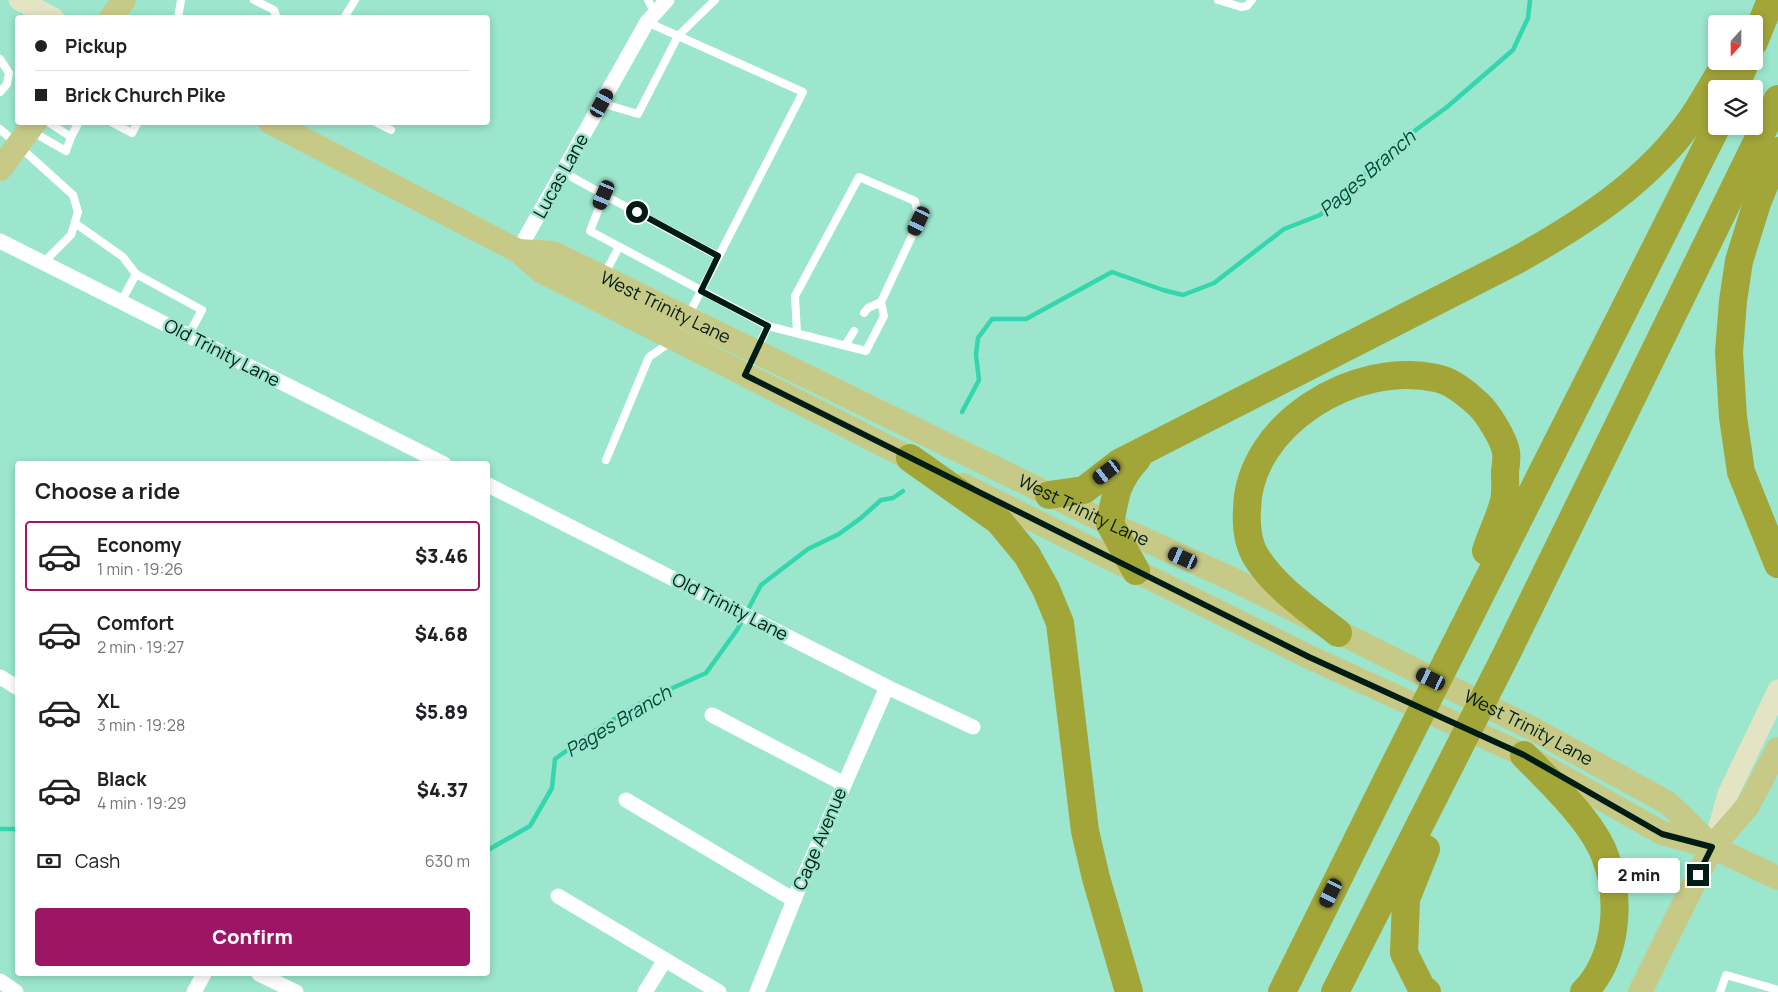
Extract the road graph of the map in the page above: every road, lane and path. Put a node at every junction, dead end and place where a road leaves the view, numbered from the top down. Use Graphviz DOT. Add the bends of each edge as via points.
graph roads {
  1 [pos="19,0"];
  2 [pos="124,0"];
  3 [pos="181,0"];
  4 [pos="254,0"];
  5 [pos="355,0"];
  6 [pos="667,0"];
  7 [pos="715,0"];
  8 [pos="1218,0"];
  9 [pos="1252,0"];
  10 [pos="1764,0"];
  11 [pos="1771,0"];
  12 [pos="650,12"];
  13 [pos="48,15"];
  14 [pos="113,15"];
  15 [pos="178,15"];
  16 [pos="276,15"];
  17 [pos="346,15"];
  18 [pos="1755,15"];
  19 [pos="1763,20"];
  20 [pos="678,36"];
  21 [pos="0,59"];
  22 [pos="1722,70"];
  23 [pos="0,92"];
  24 [pos="1778,99"];
  25 [pos="602,103"];
  26 [pos="77,125"];
  27 [pos="117,125"];
  28 [pos="136,125"];
  29 [pos="381,125"];
  30 [pos="284,126"];
  31 [pos="0,130"];
  32 [pos="32,130"];
  33 [pos="391,130"];
  34 [pos="1712,135"];
  35 [pos="71,137"];
  36 [pos="1778,151"];
  37 [pos="0,169"];
  38 [pos="563,172"];
  39 [pos="604,195"];
  40 [pos="75,222"];
  41 [pos="0,241"];
  42 [pos="619,247"];
  43 [pos="518,251"];
  44 [pos="718,256"];
  45 [pos="43,263"];
  46 [pos="136,274"];
  47 [pos="598,287"];
  48 [pos="701,291"];
  49 [pos="121,302"];
  50 [pos="881,302"];
  51 [pos="864,313"];
  52 [pos="768,326"];
  53 [pos="681,329"];
  54 [pos="854,331"];
  55 [pos="798,333"];
  56 [pos="188,336"];
  57 [pos="846,344"];
  58 [pos="755,353"];
  59 [pos="745,375"];
  60 [pos="1145,450"];
  61 [pos="910,458"];
  62 [pos="606,460"];
  63 [pos="438,461"];
  64 [pos="490,486"];
  65 [pos="1049,495"];
  66 [pos="1110,524"];
  67 [pos="1776,554"];
  68 [pos="1136,571"];
  69 [pos="1477,600"];
  70 [pos="1338,633"];
  71 [pos="0,677"];
  72 [pos="15,686"];
  73 [pos="887,687"];
  74 [pos="1778,690"];
  75 [pos="712,715"];
  76 [pos="973,727"];
  77 [pos="1778,749"];
  78 [pos="1524,755"];
  79 [pos="844,784"];
  80 [pos="626,800"];
  81 [pos="1432,802"];
  82 [pos="1712,847"];
  83 [pos="1778,878"];
  84 [pos="558,896"];
  85 [pos="794,900"];
  86 [pos="665,960"];
  87 [pos="203,976"];
  88 [pos="264,976"];
  89 [pos="0,981"];
  90 [pos="1644,989"];
  91 [pos="1778,990"];
  92 [pos="16,992"];
  93 [pos="194,992"];
  94 [pos="296,992"];
  95 [pos="645,992"];
  96 [pos="719,992"];
  97 [pos="757,992"];
  98 [pos="1129,992"];
  99 [pos="1282,992"];
  100 [pos="1335,992"];
  101 [pos="1427,992"];
  102 [pos="1584,992"];
  103 [pos="1720,992"];
  1 -- 13 [label="street"];
  2 -- 14 [label="main road"];
  3 -- 15 [label="lane"];
  4 -- 16 [label="lane" via="274,10"];
  5 -- 17 [label="lane"];
  6 -- 12 [label="street, Lucas Lane"];
  7 -- 20 [label="lane"];
  8 -- 9 [label="lane" via="1240,6 1247,6"];
  10 -- 18 [label="highway"];
  11 -- 19 [label="highway"];
  12 -- 20 [label="lane"];
  12 -- 25 [label="street, Lucas Lane"];
  20 -- 25 [label="lane" via="638,114"];
  20 -- 44 [label="lane" via="803,92"];
  21 -- 23 [label="lane" via="9,73 7,84"];
  22 -- 60 [label="highway" via="1694,115 1663,152 1597,212 1515,261"];
  24 -- 81 [label="highway"];
  25 -- 38 [label="street, Lucas Lane"];
  26 -- 35 [label="lane"];
  27 -- 28 [label="lane" via="132,133"];
  29 -- 33 [label="lane"];
  30 -- 43 [label="main road, West Trinity Lane"];
  31 -- 32 [label="lane"];
  32 -- 35 [label="lane"];
  32 -- 35 [label="lane" via="66,151"];
  32 -- 37 [label="main road"];
  32 -- 40 [label="lane" via="73,195 78,212"];
  34 -- 69 [label="highway"];
  36 -- 67 [label="highway" via="1757,202 1739,261 1729,352 1732,417 1742,472"];
  38 -- 39 [label="lane"];
  38 -- 43 [label="street, Lucas Lane"];
  39 -- 42 [label="lane" via="590,231"];
  39 -- 44 [label="lane"];
  40 -- 45 [label="lane" via="71,235"];
  40 -- 46 [label="lane" via="123,256"];
  41 -- 45 [label="street, Old Trinity Lane"];
  42 -- 47 [label="lane"];
  42 -- 48 [label="lane"];
  43 -- 47 [label="main road, West Trinity Lane" via="541,271"];
  44 -- 48 [label="lane"];
  45 -- 49 [label="street, Old Trinity Lane"];
  46 -- 49 [label="lane"];
  46 -- 56 [label="lane" via="202,310"];
  47 -- 53 [label="main road, West Trinity Lane"];
  48 -- 52 [label="lane"];
  48 -- 53 [label="lane"];
  49 -- 56 [label="street, Old Trinity Lane"];
  50 -- 51 [label="lane"];
  50 -- 55 [label="lane" via="919,221 914,201 859,177 795,296"];
  50 -- 57 [label="lane" via="884,316 866,351"];
  52 -- 55 [label="lane"];
  52 -- 58 [label="lane"];
  53 -- 58 [label="main road, West Trinity Lane"];
  53 -- 59 [label="main road, West Trinity Lane"];
  53 -- 62 [label="lane" via="649,358"];
  54 -- 57 [label="lane"];
  55 -- 57 [label="lane"];
  56 -- 63 [label="street, Old Trinity Lane"];
  58 -- 59 [label="lane"];
  58 -- 65 [label="main road, West Trinity Lane"];
  59 -- 61 [label="main road, West Trinity Lane"];
  60 -- 65 [label="highway" via="1119,463 1084,490"];
  60 -- 66 [label="highway" via="1117,487"];
  61 -- 68 [label="main road, West Trinity Lane"];
  61 -- 98 [label="highway" via="999,522 1027,555 1060,623 1084,831"];
  64 -- 73 [label="street, Old Trinity Lane"];
  65 -- 66 [label="main road, West Trinity Lane"];
  66 -- 68 [label="highway"];
  66 -- 70 [label="main road, West Trinity Lane" via="1232,579"];
  68 -- 78 [label="main road, West Trinity Lane" via="1309,657"];
  69 -- 70 [label="highway" via="1486,550 1504,500 1506,451 1486,411 1463,390 1438,378 1407,374 1370,380 1324,396 1290,420 1268,444 1247,496 1246,527 1254,555 1286,592"];
  69 -- 99 [label="highway"];
  70 -- 82 [label="main road, West Trinity Lane" via="1534,729 1668,803"];
  71 -- 72 [label="street"];
  73 -- 76 [label="street, Old Trinity Lane"];
  73 -- 79 [label="street, Cage Avenue"];
  74 -- 82 [label="street" via="1728,794"];
  75 -- 79 [label="street"];
  77 -- 82 [label="main road" via="1747,807"];
  78 -- 82 [label="main road, West Trinity Lane" via="1662,834"];
  78 -- 102 [label="highway" via="1579,813 1605,855 1612,884 1614,919 1610,949"];
  79 -- 85 [label="street, Cage Avenue"];
  80 -- 85 [label="street"];
  81 -- 100 [label="highway"];
  81 -- 101 [label="highway" via="1428,844 1406,899 1404,934 1404,953 1421,987"];
  82 -- 83 [label="main road, West Trinity Lane"];
  82 -- 90 [label="main road"];
  84 -- 86 [label="street"];
  85 -- 97 [label="street, Cage Avenue"];
  86 -- 95 [label="street"];
  86 -- 96 [label="street"];
  87 -- 93 [label="street"];
  88 -- 94 [label="street"];
  89 -- 92 [label="street"];
  91 -- 103 [label="lane" via="1726,975"];
}
